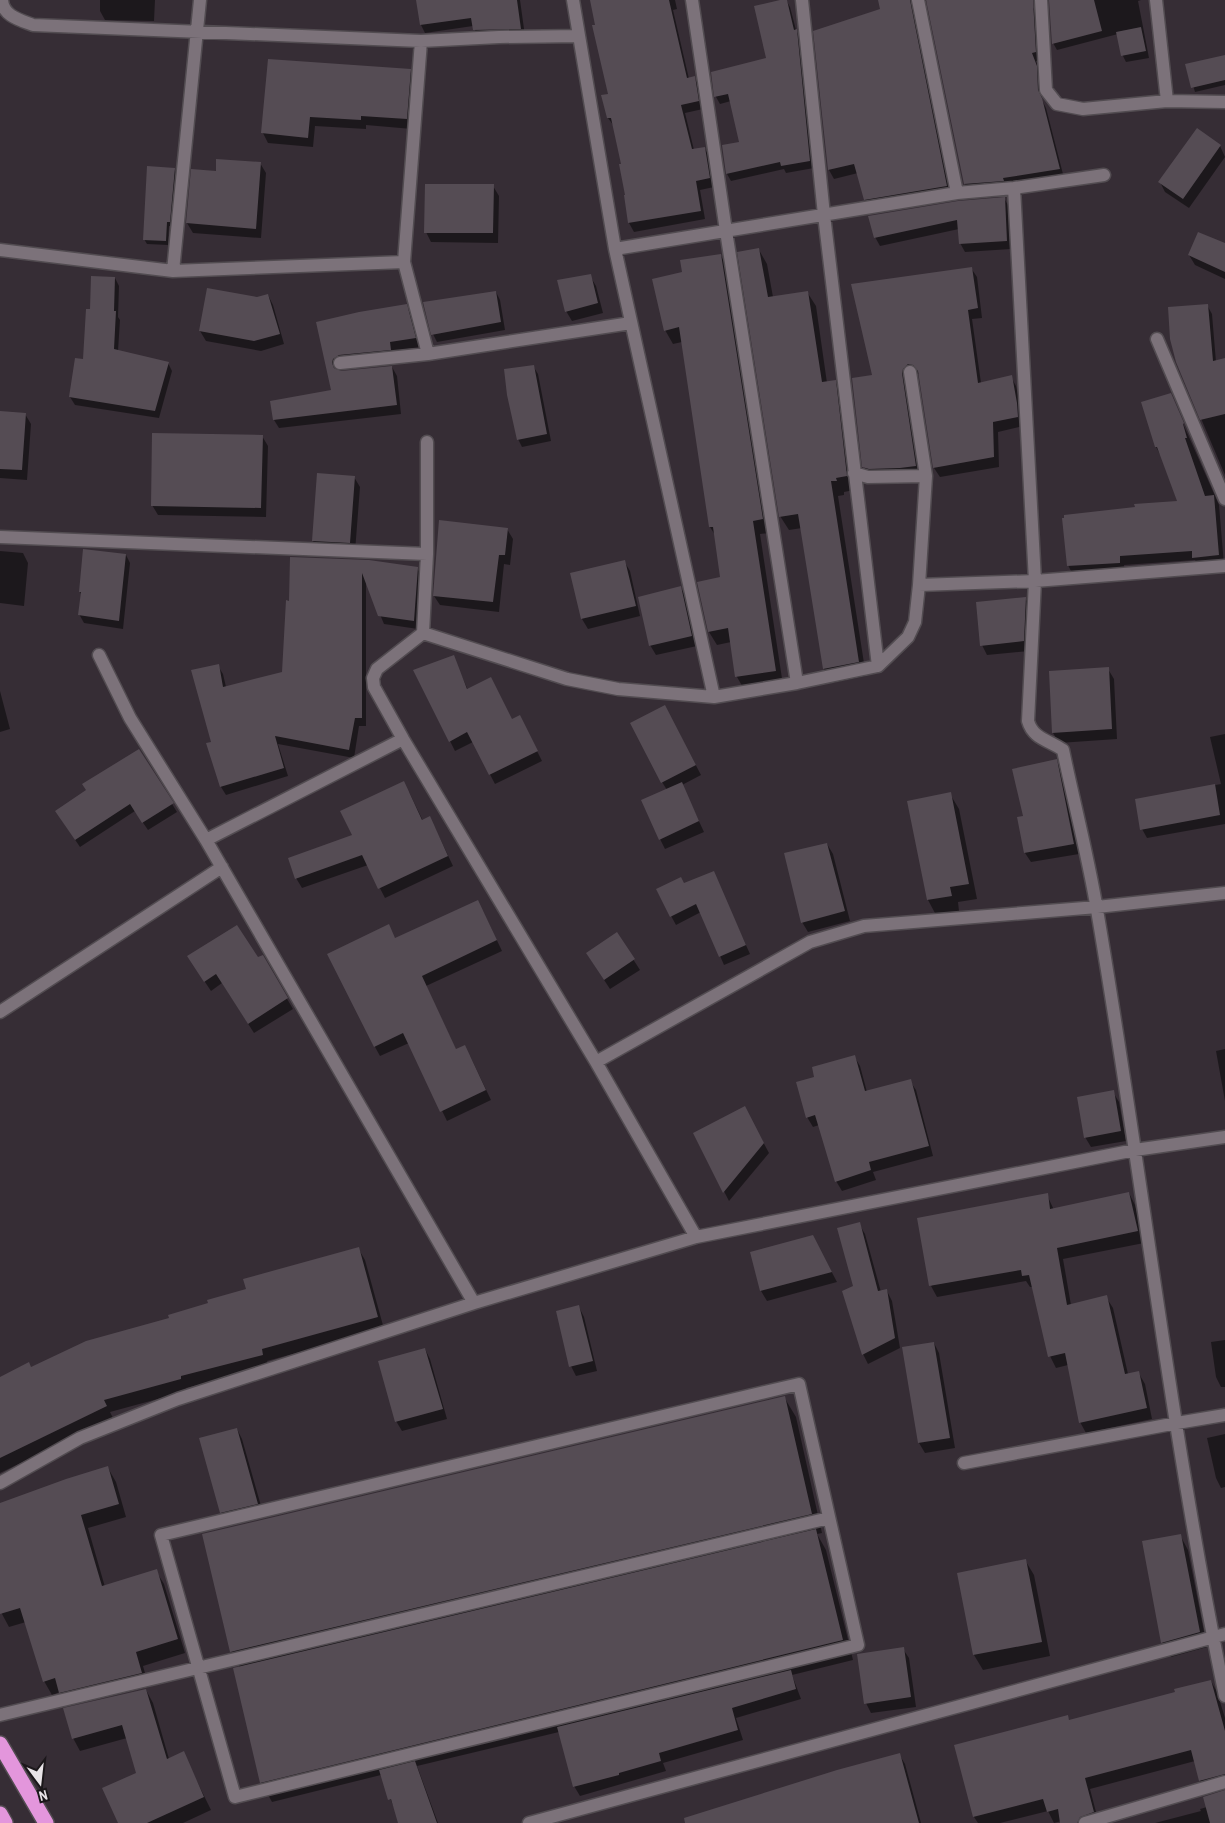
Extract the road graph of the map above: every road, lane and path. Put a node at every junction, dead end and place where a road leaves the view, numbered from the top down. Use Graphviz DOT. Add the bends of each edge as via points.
graph roads {
  1 [pos="2,0"];
  2 [pos="200,0"];
  3 [pos="573,0"];
  4 [pos="692,0"];
  5 [pos="802,0"];
  6 [pos="918,0"];
  7 [pos="1041,0"];
  8 [pos="1156,0"];
  9 [pos="196,31"];
  10 [pos="578,36"];
  11 [pos="421,41"];
  12 [pos="1168,101"];
  13 [pos="1225,102"];
  14 [pos="1104,175"];
  15 [pos="1014,188"];
  16 [pos="957,193"];
  17 [pos="824,215"];
  18 [pos="726,231"];
  19 [pos="615,249"];
  20 [pos="0,250"];
  21 [pos="404,262"];
  22 [pos="173,270"];
  23 [pos="631,323"];
  24 [pos="1157,338"];
  25 [pos="428,354"];
  26 [pos="340,363"];
  27 [pos="910,372"];
  28 [pos="427,442"];
  29 [pos="854,473"];
  30 [pos="926,476"];
  31 [pos="1225,500"];
  32 [pos="0,537"];
  33 [pos="427,554"];
  34 [pos="1225,566"];
  35 [pos="1035,581"];
  36 [pos="919,586"];
  37 [pos="423,633"];
  38 [pos="100,655"];
  39 [pos="878,666"];
  40 [pos="797,683"];
  41 [pos="714,697"];
  42 [pos="403,739"];
  43 [pos="206,840"];
  44 [pos="222,867"];
  45 [pos="1225,893"];
  46 [pos="1097,907"];
  47 [pos="0,1012"];
  48 [pos="596,1062"];
  49 [pos="1225,1136"];
  50 [pos="1135,1150"];
  51 [pos="696,1236"];
  52 [pos="474,1303"];
  53 [pos="1225,1415"];
  54 [pos="1177,1423"];
  55 [pos="964,1463"];
  56 [pos="0,1483"];
  57 [pos="829,1518"];
  58 [pos="1219,1635"];
  59 [pos="198,1669"];
  60 [pos="1225,1696"];
  61 [pos="0,1715"];
  62 [pos="0,1744"];
  63 [pos="1225,1782"];
  64 [pos="0,1814"];
  65 [pos="5,1823"];
  66 [pos="46,1823"];
  67 [pos="529,1823"];
  68 [pos="1085,1823"];
  1 -- 9 [label="street" via="7,13 33,25"];
  2 -- 9 [label="street"];
  3 -- 10 [label="street"];
  4 -- 18 [label="street"];
  5 -- 17 [label="street"];
  6 -- 16 [label="street"];
  7 -- 12 [label="street" via="1046,90 1058,104 1083,110"];
  8 -- 12 [label="street"];
  9 -- 11 [label="street"];
  9 -- 22 [label="street"];
  10 -- 11 [label="street"];
  10 -- 19 [label="street"];
  11 -- 21 [label="street"];
  12 -- 13 [label="street"];
  14 -- 15 [label="street"];
  15 -- 16 [label="street"];
  15 -- 35 [label="street"];
  16 -- 17 [label="street"];
  17 -- 18 [label="street"];
  17 -- 29 [label="street"];
  18 -- 19 [label="street"];
  18 -- 40 [label="street"];
  19 -- 23 [label="street"];
  20 -- 22 [label="street"];
  21 -- 22 [label="street"];
  21 -- 25 [label="street"];
  23 -- 25 [label="street"];
  23 -- 41 [label="street"];
  24 -- 31 [label="street"];
  25 -- 26 [label="street"];
  27 -- 30 [label="street"];
  28 -- 33 [label="street"];
  29 -- 30 [label="street" via="868,477"];
  29 -- 39 [label="street"];
  30 -- 36 [label="street"];
  32 -- 33 [label="street"];
  33 -- 37 [label="street"];
  34 -- 35 [label="street"];
  35 -- 36 [label="street"];
  35 -- 46 [label="street" via="1028,721 1035,735 1063,750"];
  36 -- 39 [label="street" via="915,622 908,638"];
  37 -- 41 [label="street" via="566,679 618,689"];
  37 -- 42 [label="street" via="377,669 373,678 374,687"];
  38 -- 43 [label="street" via="130,718"];
  39 -- 40 [label="street"];
  40 -- 41 [label="street"];
  42 -- 43 [label="street"];
  42 -- 48 [label="street"];
  43 -- 44 [label="street"];
  44 -- 47 [label="street"];
  44 -- 52 [label="street"];
  45 -- 46 [label="street"];
  46 -- 48 [label="street" via="864,926 810,942"];
  46 -- 50 [label="street"];
  48 -- 51 [label="street"];
  49 -- 50 [label="street"];
  50 -- 51 [label="street"];
  50 -- 54 [label="street"];
  51 -- 52 [label="street"];
  52 -- 56 [label="street" via="178,1399 80,1438"];
  53 -- 54 [label="street"];
  54 -- 55 [label="street"];
  54 -- 58 [label="street"];
  57 -- 59 [label="street"];
  57 -- 59 [label="street" via="858,1645 234,1796"];
  57 -- 59 [label="street" via="798,1384 161,1535"];
  58 -- 60 [label="street"];
  58 -- 67 [label="street"];
  59 -- 61 [label="street"];
  62 -- 66 [label="highway"];
  63 -- 68 [label="street"];
  64 -- 65 [label="highway"];
}
